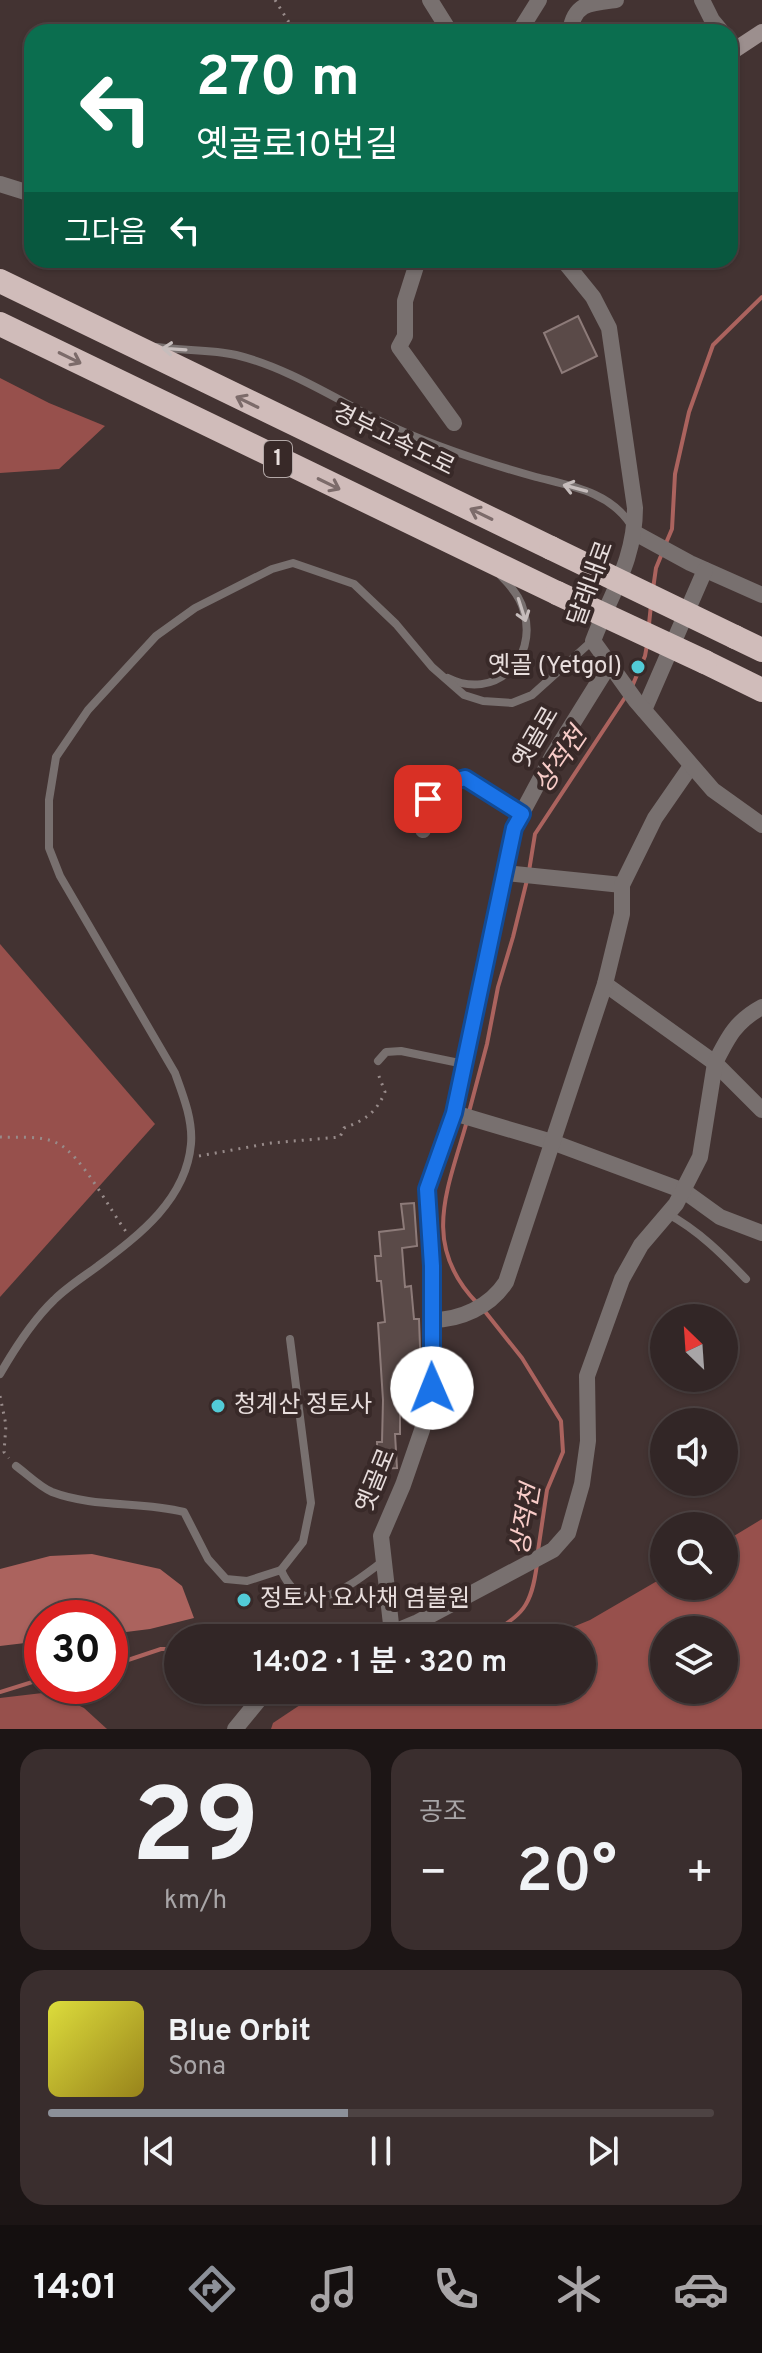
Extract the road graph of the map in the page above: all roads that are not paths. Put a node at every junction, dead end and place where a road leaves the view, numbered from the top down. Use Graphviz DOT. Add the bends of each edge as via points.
graph roads {
  1 [pos="430,0"];
  2 [pos="539,0"];
  3 [pos="616,0"];
  4 [pos="702,0"];
  5 [pos="445,24"];
  6 [pos="524,24"];
  7 [pos="571,24"];
  8 [pos="715,24"];
  9 [pos="761,34"];
  10 [pos="738,45"];
  11 [pos="0,184"];
  12 [pos="24,192"];
  13 [pos="415,268"];
  14 [pos="569,268"];
  15 [pos="0,281"];
  16 [pos="0,324"];
  17 [pos="123,342"];
  18 [pos="454,423"];
  19 [pos="635,533"];
  20 [pos="473,553"];
  21 [pos="697,567"];
  22 [pos="762,595"];
  23 [pos="593,641"];
  24 [pos="762,650"];
  25 [pos="432,667"];
  26 [pos="614,672"];
  27 [pos="762,690"];
  28 [pos="640,706"];
  29 [pos="691,766"];
  30 [pos="522,814"];
  31 [pos="762,825"];
  32 [pos="423,830"];
  33 [pos="511,873"];
  34 [pos="622,885"];
  35 [pos="605,984"];
  36 [pos="762,1007"];
  37 [pos="378,1061"];
  38 [pos="715,1063"];
  39 [pos="465,1064"];
  40 [pos="762,1110"];
  41 [pos="454,1113"];
  42 [pos="552,1142"];
  43 [pos="684,1191"];
  44 [pos="667,1214"];
  45 [pos="762,1233"];
  46 [pos="746,1279"];
  47 [pos="432,1320"];
  48 [pos="290,1339"];
  49 [pos="0,1374"];
  50 [pos="16,1466"];
  51 [pos="382,1562"];
  52 [pos="281,1570"];
  53 [pos="385,1624"];
  54 [pos="409,1624"];
  55 [pos="255,1704"];
  56 [pos="235,1729"];
  1 -- 5 [label="street"];
  2 -- 6 [label="street"];
  3 -- 7 [label="street" via="586,5"];
  4 -- 8 [label="street"];
  9 -- 10 [label="main road"];
  11 -- 12 [label="street"];
  13 -- 18 [label="street" via="399,347"];
  14 -- 19 [label="street, 달래내로" via="609,328"];
  15 -- 17 [label="highway, 경부고속도로 / 1"];
  16 -- 20 [label="highway, 1, one-way"];
  19 -- 17 [label="lane, one-way" via="618,509 590,492 474,460 256,361"];
  24 -- 17 [label="highway, 경부고속도로 / 1, one-way, bridge"];
  19 -- 21 [label="street"];
  19 -- 23 [label="street, 달래내로"];
  20 -- 25 [label="lane, one-way" via="518,597 526,643 512,668 483,686 451,680"];
  20 -- 27 [label="highway, 1, bridge"];
  21 -- 22 [label="street"];
  21 -- 28 [label="street"];
  23 -- 25 [label="lane" via="532,695 512,703 464,695"];
  23 -- 26 [label="street, 달래내로"];
  25 -- 49 [label="lane" via="354,584 293,563 195,608 156,636 88,710 56,757 49,848 60,876 175,1073 187,1107 191,1143 184,1174 164,1210 54,1299"];
  26 -- 28 [label="street, 달래내로"];
  26 -- 30 [label="street, 옛골로" via="553,755"];
  28 -- 29 [label="street, 달래내로"];
  29 -- 31 [label="street, 달래내로" via="713,790"];
  29 -- 34 [label="street" via="655,818"];
  30 -- 32 [label="street" via="465,778 444,784 428,799"];
  30 -- 33 [label="street, 옛골로" via="514,828"];
  33 -- 34 [label="street"];
  33 -- 39 [label="street, 옛골로"];
  34 -- 35 [label="street" via="622,914"];
  35 -- 38 [label="street"];
  35 -- 42 [label="street"];
  36 -- 38 [label="street" via="745,1016"];
  37 -- 39 [label="lane" via="386,1052 401,1051"];
  38 -- 40 [label="street"];
  38 -- 43 [label="street" via="700,1157"];
  39 -- 41 [label="street, 옛골로"];
  41 -- 42 [label="street"];
  41 -- 47 [label="street, 옛골로" via="427,1189"];
  42 -- 43 [label="street"];
  42 -- 47 [label="street" via="506,1282 493,1297 459,1318"];
  43 -- 44 [label="street"];
  43 -- 45 [label="street" via="720,1217"];
  44 -- 46 [label="lane"];
  44 -- 54 [label="street" via="622,1279 587,1376 588,1441 568,1533 553,1550"];
  47 -- 51 [label="street, 옛골로" via="432,1388 422,1430 381,1536"];
  48 -- 52 [label="lane" via="311,1503 303,1542"];
  50 -- 52 [label="lane" via="50,1491 105,1504 157,1505 184,1512 208,1559 226,1579 247,1581"];
  51 -- 52 [label="lane" via="334,1595 316,1598 296,1591"];
  51 -- 53 [label="street, 옛골로"];
  55 -- 56 [label="street"];
}
